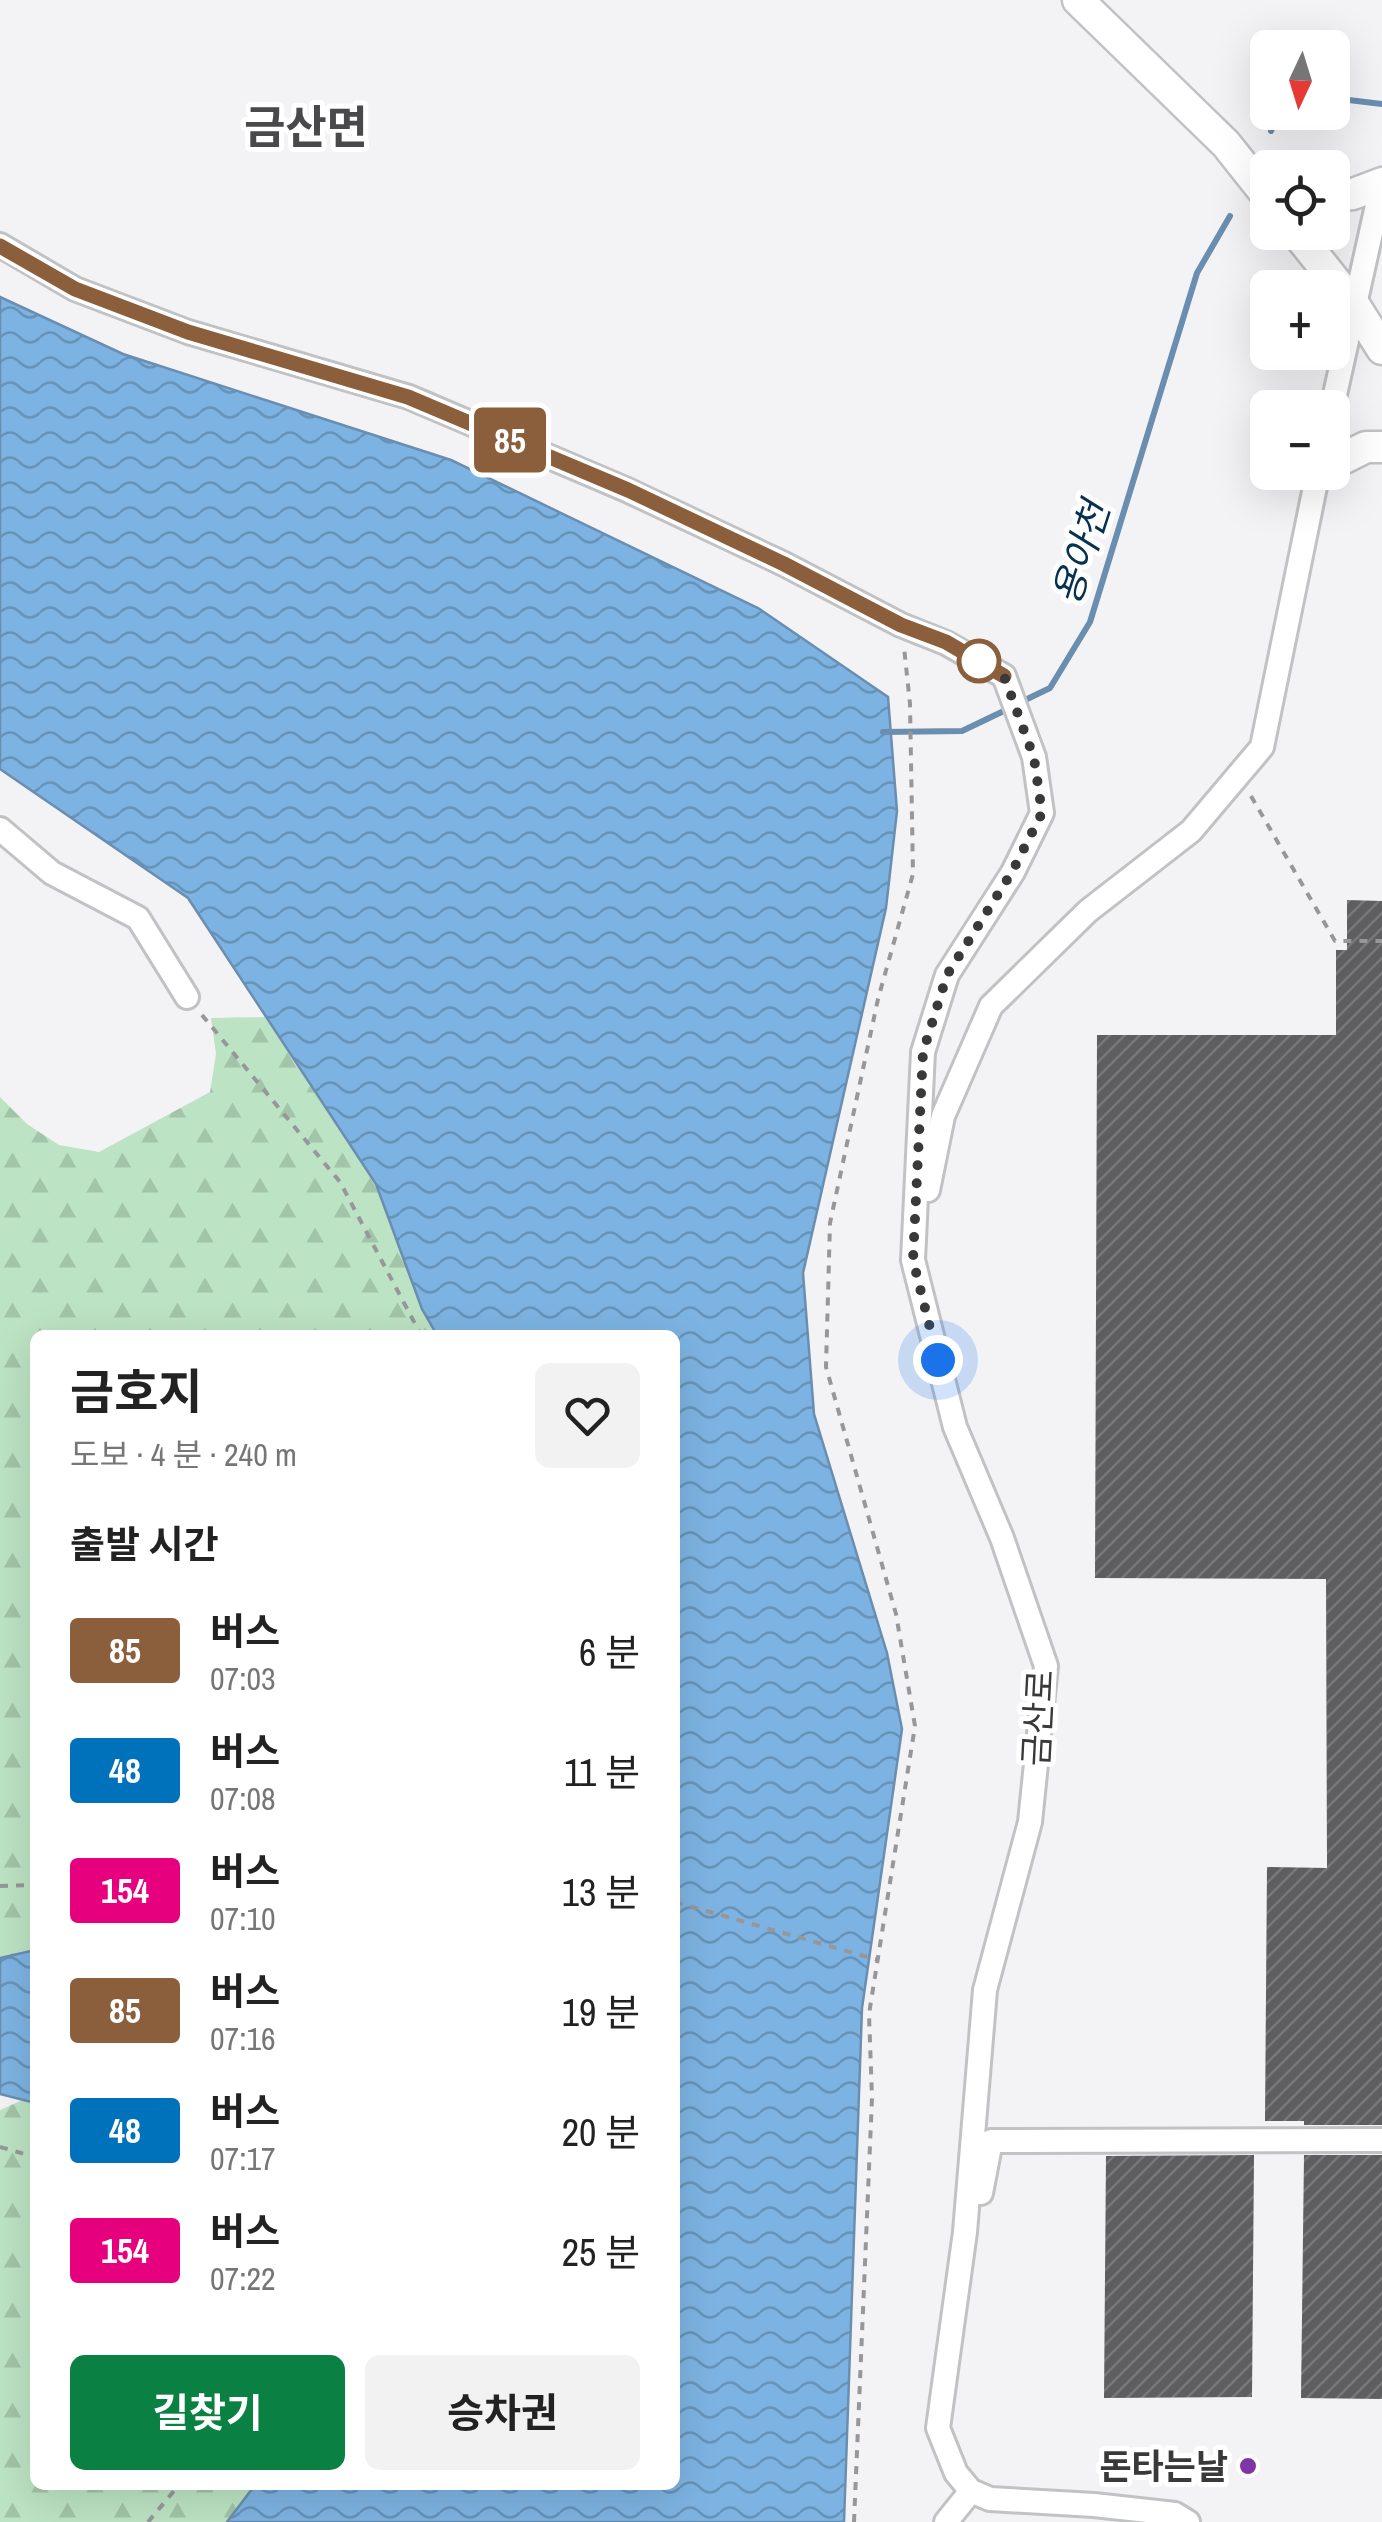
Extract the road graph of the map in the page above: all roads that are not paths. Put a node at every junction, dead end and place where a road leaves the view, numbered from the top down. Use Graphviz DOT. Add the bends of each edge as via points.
graph roads {
  1 [pos="1078,0"];
  2 [pos="1250,172"];
  3 [pos="1382,183"];
  4 [pos="1350,194"];
  5 [pos="0,246"];
  6 [pos="1310,250"];
  7 [pos="1355,306"];
  8 [pos="1382,349"];
  9 [pos="1336,390"];
  10 [pos="1382,447"];
  11 [pos="1350,455"];
  12 [pos="1315,490"];
  13 [pos="0,830"];
  14 [pos="187,997"];
  15 [pos="913,1260"];
  16 [pos="1382,2140"];
  17 [pos="944,2382"];
  18 [pos="971,2491"];
  19 [pos="946,2522"];
  20 [pos="1188,2522"];
  1 -- 2 [label="main road"];
  3 -- 4 [label="main road"];
  3 -- 7 [label="street"];
  5 -- 15 [label="street, 금산로" via="75,289 188,332 408,397 628,490 1004,676 1034,758 1042,813 947,975 923,1052"];
  6 -- 7 [label="main road"];
  7 -- 8 [label="main road"];
  7 -- 9 [label="street"];
  10 -- 11 [label="main road"];
  12 -- 15 [label="street" via="1262,747 1191,831 1088,911 991,1006 943,1116"];
  13 -- 14 [label="street" via="52,873 138,918"];
  15 -- 17 [label="street, 금산로" via="955,1427 1046,1666 1030,1822 986,1990"];
  16 -- 17 [label="street" via="991,2141 963,2342"];
  17 -- 18 [label="street, 금산로" via="938,2428"];
  18 -- 19 [label="street"];
  18 -- 20 [label="street" via="990,2499 1175,2514"];
}
